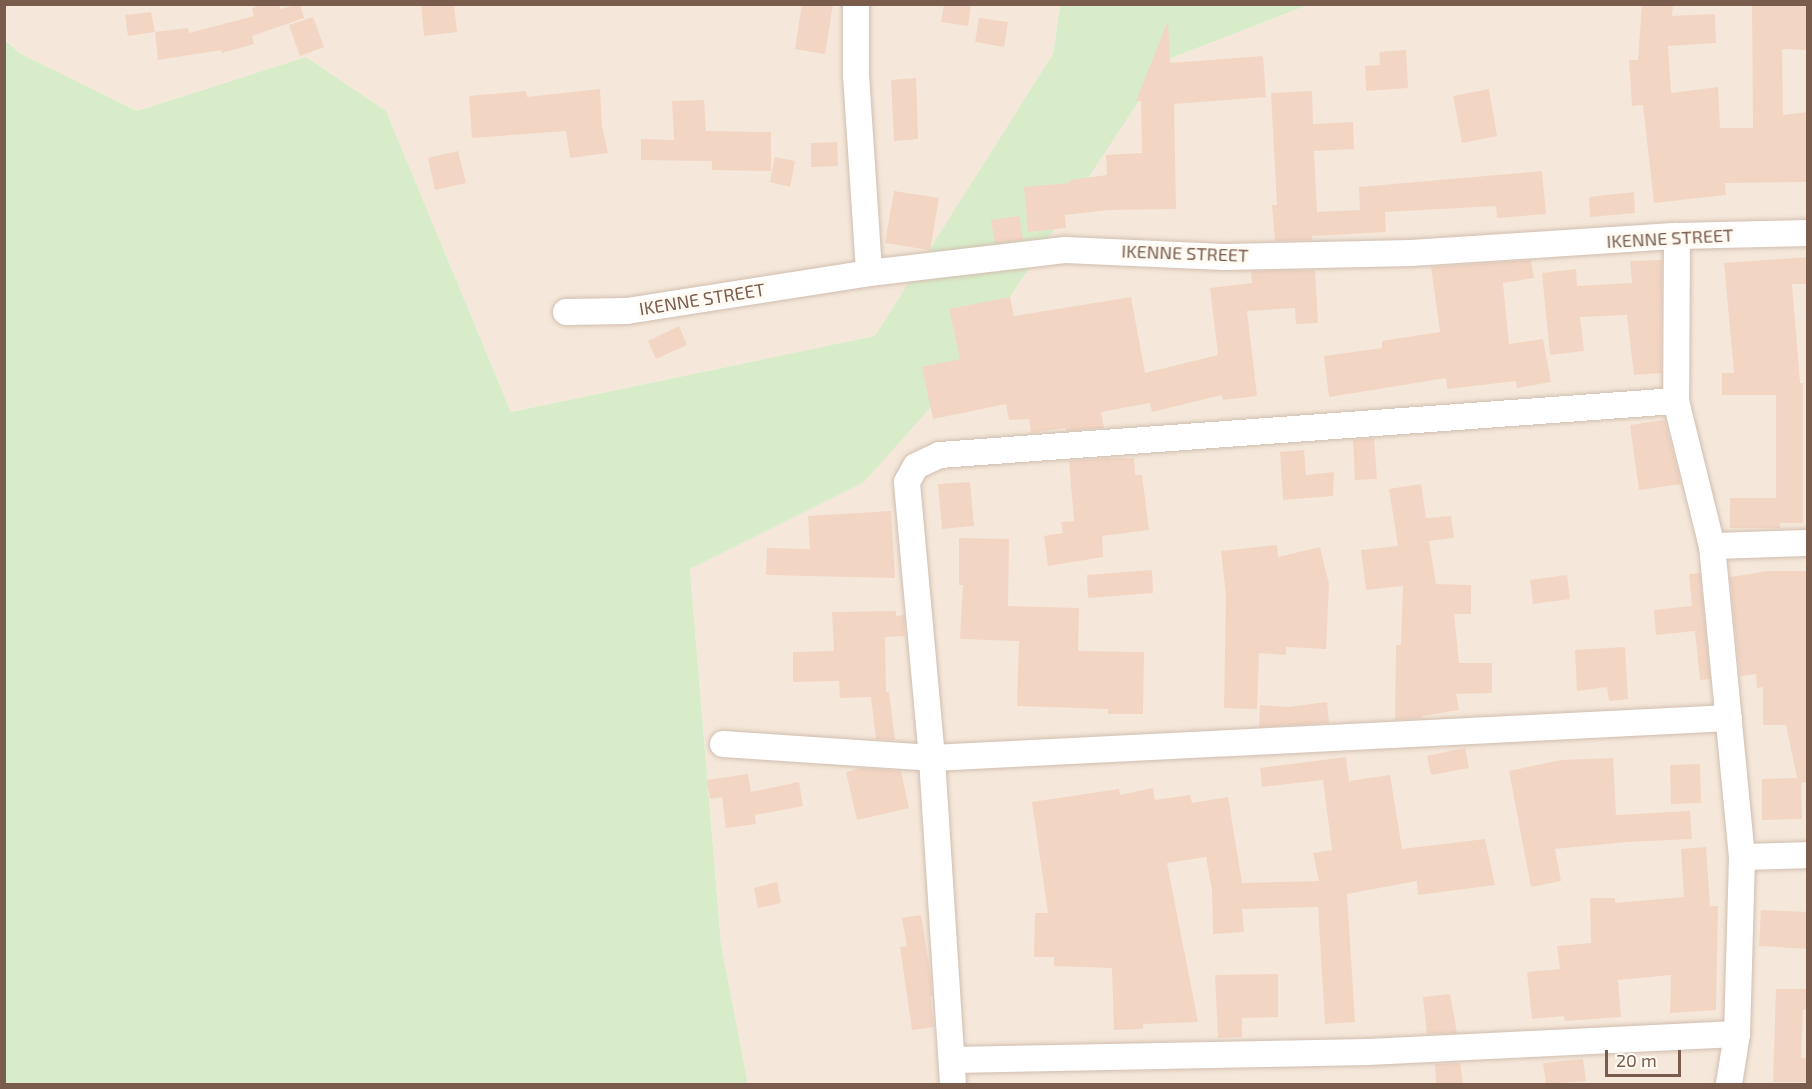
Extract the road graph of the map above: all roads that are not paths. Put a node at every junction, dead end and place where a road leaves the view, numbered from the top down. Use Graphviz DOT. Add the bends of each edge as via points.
graph roads {
  1 [pos="856,4"];
  2 [pos="1808,233"];
  3 [pos="1677,236"];
  4 [pos="869,273"];
  5 [pos="566,312"];
  6 [pos="1676,401"];
  7 [pos="1808,543"];
  8 [pos="1712,546"];
  9 [pos="1730,718"];
  10 [pos="723,744"];
  11 [pos="932,758"];
  12 [pos="1808,855"];
  13 [pos="1742,857"];
  14 [pos="1737,1034"];
  15 [pos="952,1072"];
  16 [pos="1729,1084"];
  1 -- 4 [label="street" via="856,75"];
  2 -- 3 [label="street, IKENNE STREET"];
  3 -- 4 [label="street, IKENNE STREET" via="1411,253 1224,257 1065,250"];
  3 -- 6 [label="street"];
  4 -- 5 [label="street, IKENNE STREET" via="627,311"];
  6 -- 8 [label="street"];
  6 -- 11 [label="street" via="940,455 916,466 907,482"];
  7 -- 8 [label="street"];
  8 -- 9 [label="street"];
  9 -- 11 [label="street"];
  9 -- 13 [label="street"];
  10 -- 11 [label="street"];
  11 -- 15 [label="street"];
  12 -- 13 [label="street"];
  13 -- 14 [label="street"];
  14 -- 15 [label="street"];
  14 -- 16 [label="street"];
}
